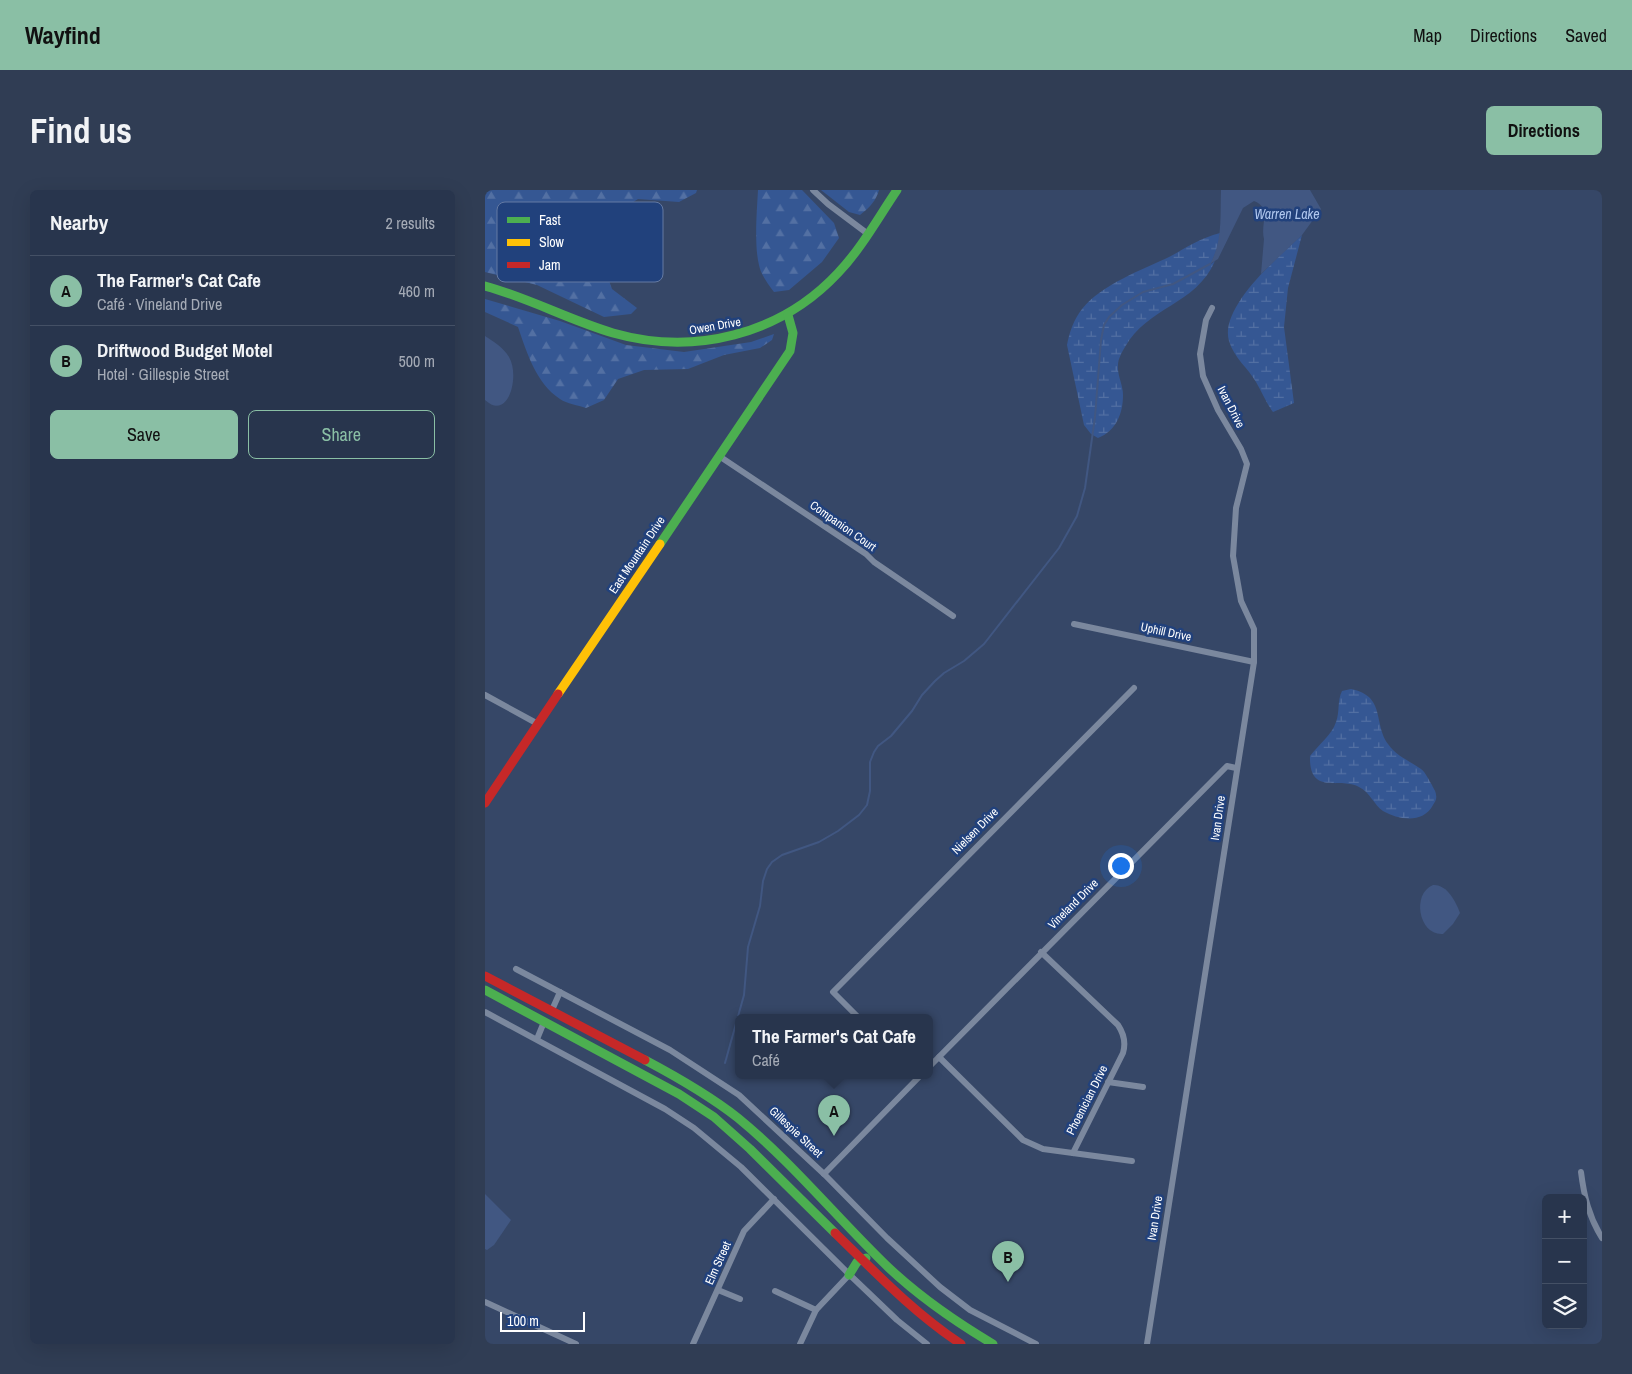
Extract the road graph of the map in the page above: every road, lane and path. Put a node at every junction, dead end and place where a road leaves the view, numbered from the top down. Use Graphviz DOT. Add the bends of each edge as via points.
graph roads {
  1 [pos="813,190"];
  2 [pos="897,190"];
  3 [pos="868,234"];
  4 [pos="485,286"];
  5 [pos="1212,308"];
  6 [pos="788,315"];
  7 [pos="719,456"];
  8 [pos="953,616"];
  9 [pos="1074,624"];
  10 [pos="1254,662"];
  11 [pos="1134,688"];
  12 [pos="485,695"];
  13 [pos="538,724"];
  14 [pos="1236,768"];
  15 [pos="485,803"];
  16 [pos="1041,952"];
  17 [pos="516,969"];
  18 [pos="485,976"];
  19 [pos="485,985"];
  20 [pos="485,990"];
  21 [pos="560,992"];
  22 [pos="552,1010"];
  23 [pos="485,1012"];
  24 [pos="856,1014"];
  25 [pos="545,1022"];
  26 [pos="537,1039"];
  27 [pos="939,1057"];
  28 [pos="933,1063"];
  29 [pos="916,1079"];
  30 [pos="1108,1082"];
  31 [pos="1143,1087"];
  32 [pos="1073,1153"];
  33 [pos="1132,1161"];
  34 [pos="1581,1172"];
  35 [pos="824,1174"];
  36 [pos="774,1200"];
  37 [pos="1602,1238"];
  38 [pos="861,1259"];
  39 [pos="869,1267"];
  40 [pos="850,1274"];
  41 [pos="718,1290"];
  42 [pos="775,1291"];
  43 [pos="740,1299"];
  44 [pos="485,1302"];
  45 [pos="816,1310"];
  46 [pos="924,1343"];
  47 [pos="576,1344"];
  48 [pos="693,1344"];
  49 [pos="800,1344"];
  50 [pos="961,1344"];
  51 [pos="983,1344"];
  52 [pos="993,1344"];
  53 [pos="1037,1344"];
  54 [pos="1147,1344"];
  1 -- 3 [label="street"];
  2 -- 3 [label="main road, Owen Drive"];
  3 -- 6 [label="main road, Owen Drive" via="831,282"];
  4 -- 6 [label="main road, Owen Drive" via="522,297 613,334 655,342 683,344 731,338"];
  5 -- 10 [label="street, Ivan Drive" via="1206,320 1200,354 1203,376 1247,464 1236,508 1233,556 1241,601 1254,629"];
  6 -- 7 [label="main road, East Mountain Drive" via="793,337 790,351"];
  7 -- 8 [label="street, Companion Court"];
  7 -- 13 [label="main road, East Mountain Drive"];
  9 -- 10 [label="street, Uphill Drive"];
  10 -- 14 [label="street, Ivan Drive"];
  11 -- 24 [label="street, Nielsen Drive" via="833,992"];
  12 -- 13 [label="street"];
  13 -- 15 [label="main road, East Mountain Drive"];
  14 -- 16 [label="street, Vineland Drive" via="1227,766"];
  14 -- 54 [label="street, Ivan Drive"];
  16 -- 27 [label="street, Vineland Drive"];
  16 -- 30 [label="street, Phoenician Drive" via="1121,1030 1125,1043 1123,1053"];
  17 -- 21 [label="street, Gillespie Street"];
  18 -- 22 [label="main road"];
  19 -- 22 [label="main road" via="545,1014"];
  20 -- 25 [label="main road"];
  21 -- 22 [label="street"];
  21 -- 35 [label="street, Gillespie Street" via="670,1050 739,1095"];
  22 -- 52 [label="main road" via="700,1090 724,1108 759,1137 916,1292"];
  23 -- 26 [label="street"];
  25 -- 26 [label="street"];
  25 -- 38 [label="main road" via="679,1094 714,1117"];
  26 -- 36 [label="street" via="695,1128 741,1166"];
  27 -- 28 [label="street, Vineland Drive"];
  27 -- 32 [label="street, Phoenician Drive" via="1023,1140 1043,1149"];
  29 -- 35 [label="street"];
  30 -- 31 [label="street"];
  30 -- 32 [label="street, Phoenician Drive"];
  32 -- 33 [label="street"];
  34 -- 37 [label="street" via="1589,1212"];
  35 -- 53 [label="street, Gillespie Street" via="940,1287 970,1310"];
  36 -- 40 [label="street"];
  36 -- 41 [label="street, Elm Street" via="744,1231"];
  38 -- 39 [label="main road"];
  38 -- 40 [label="main road"];
  38 -- 51 [label="main road" via="874,1261 924,1307"];
  39 -- 40 [label="main road"];
  39 -- 50 [label="main road" via="919,1313"];
  40 -- 45 [label="street"];
  40 -- 46 [label="street"];
  41 -- 43 [label="street"];
  41 -- 48 [label="street, Elm Street"];
  42 -- 45 [label="street"];
  44 -- 47 [label="street"];
  45 -- 49 [label="street"];
}
